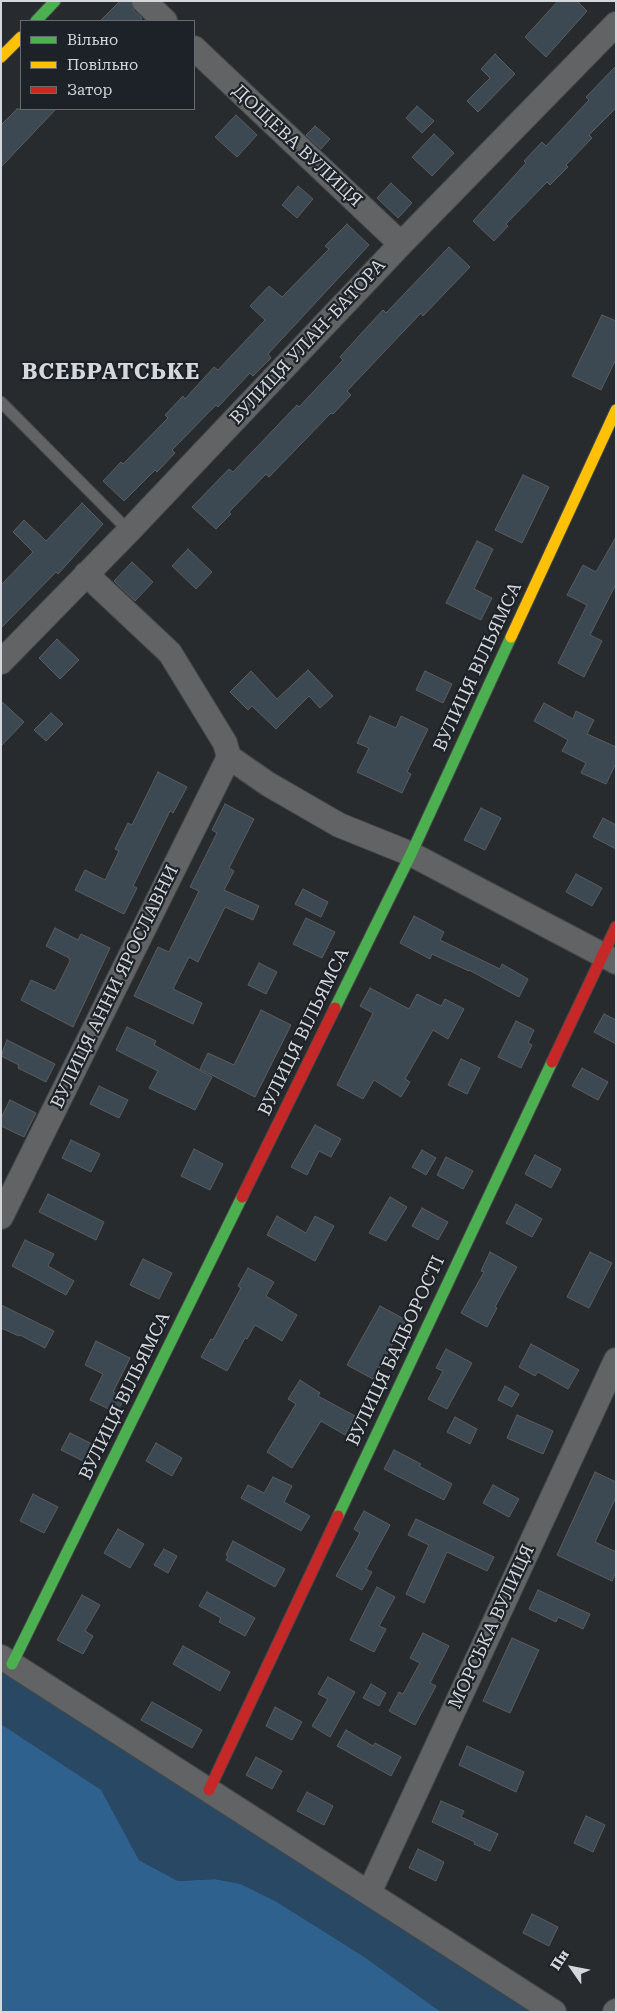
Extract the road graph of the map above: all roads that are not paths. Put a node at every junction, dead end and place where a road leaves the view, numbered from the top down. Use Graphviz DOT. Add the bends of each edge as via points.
graph roads {
  1 [pos="55,1"];
  2 [pos="144,1"];
  3 [pos="37,20"];
  4 [pos="164,20"];
  5 [pos="616,24"];
  6 [pos="20,37"];
  7 [pos="195,49"];
  8 [pos="1,57"];
  9 [pos="401,244"];
  10 [pos="1,402"];
  11 [pos="616,410"];
  12 [pos="129,531"];
  13 [pos="86,574"];
  14 [pos="1,662"];
  15 [pos="229,757"];
  16 [pos="411,854"];
  17 [pos="616,927"];
  18 [pos="609,959"];
  19 [pos="1,1217"];
  20 [pos="616,1360"];
  21 [pos="7,1661"];
  22 [pos="209,1790"];
  23 [pos="369,1893"];
  24 [pos="554,2012"];
  1 -- 3 [label="street"];
  2 -- 4 [label="street"];
  5 -- 9 [label="street, ВУЛИЦЯ УЛАН-БАТОРА"];
  6 -- 8 [label="street"];
  7 -- 9 [label="street, ДОЩЕВА ВУЛИЦЯ"];
  9 -- 12 [label="street, ВУЛИЦЯ УЛАН-БАТОРА"];
  10 -- 12 [label="lane"];
  11 -- 16 [label="street, ВУЛИЦЯ ВІЛЬЯМСА"];
  12 -- 13 [label="street, ВУЛИЦЯ УЛАН-БАТОРА"];
  13 -- 14 [label="street, ВУЛИЦЯ УЛАН-БАТОРА"];
  13 -- 15 [label="street" via="170,653 225,743"];
  15 -- 16 [label="street" via="268,784 339,824"];
  15 -- 19 [label="street, ВУЛИЦЯ АННИ ЯРОСЛАВНИ"];
  16 -- 18 [label="street"];
  16 -- 21 [label="street, ВУЛИЦЯ ВІЛЬЯМСА"];
  17 -- 18 [label="street, ВУЛИЦЯ БАДЬОРОСТІ"];
  18 -- 22 [label="street, ВУЛИЦЯ БАДЬОРОСТІ"];
  20 -- 23 [label="street, МОРСЬКА ВУЛИЦЯ"];
  21 -- 22 [label="street"];
  22 -- 23 [label="street"];
  23 -- 24 [label="street"];
}
